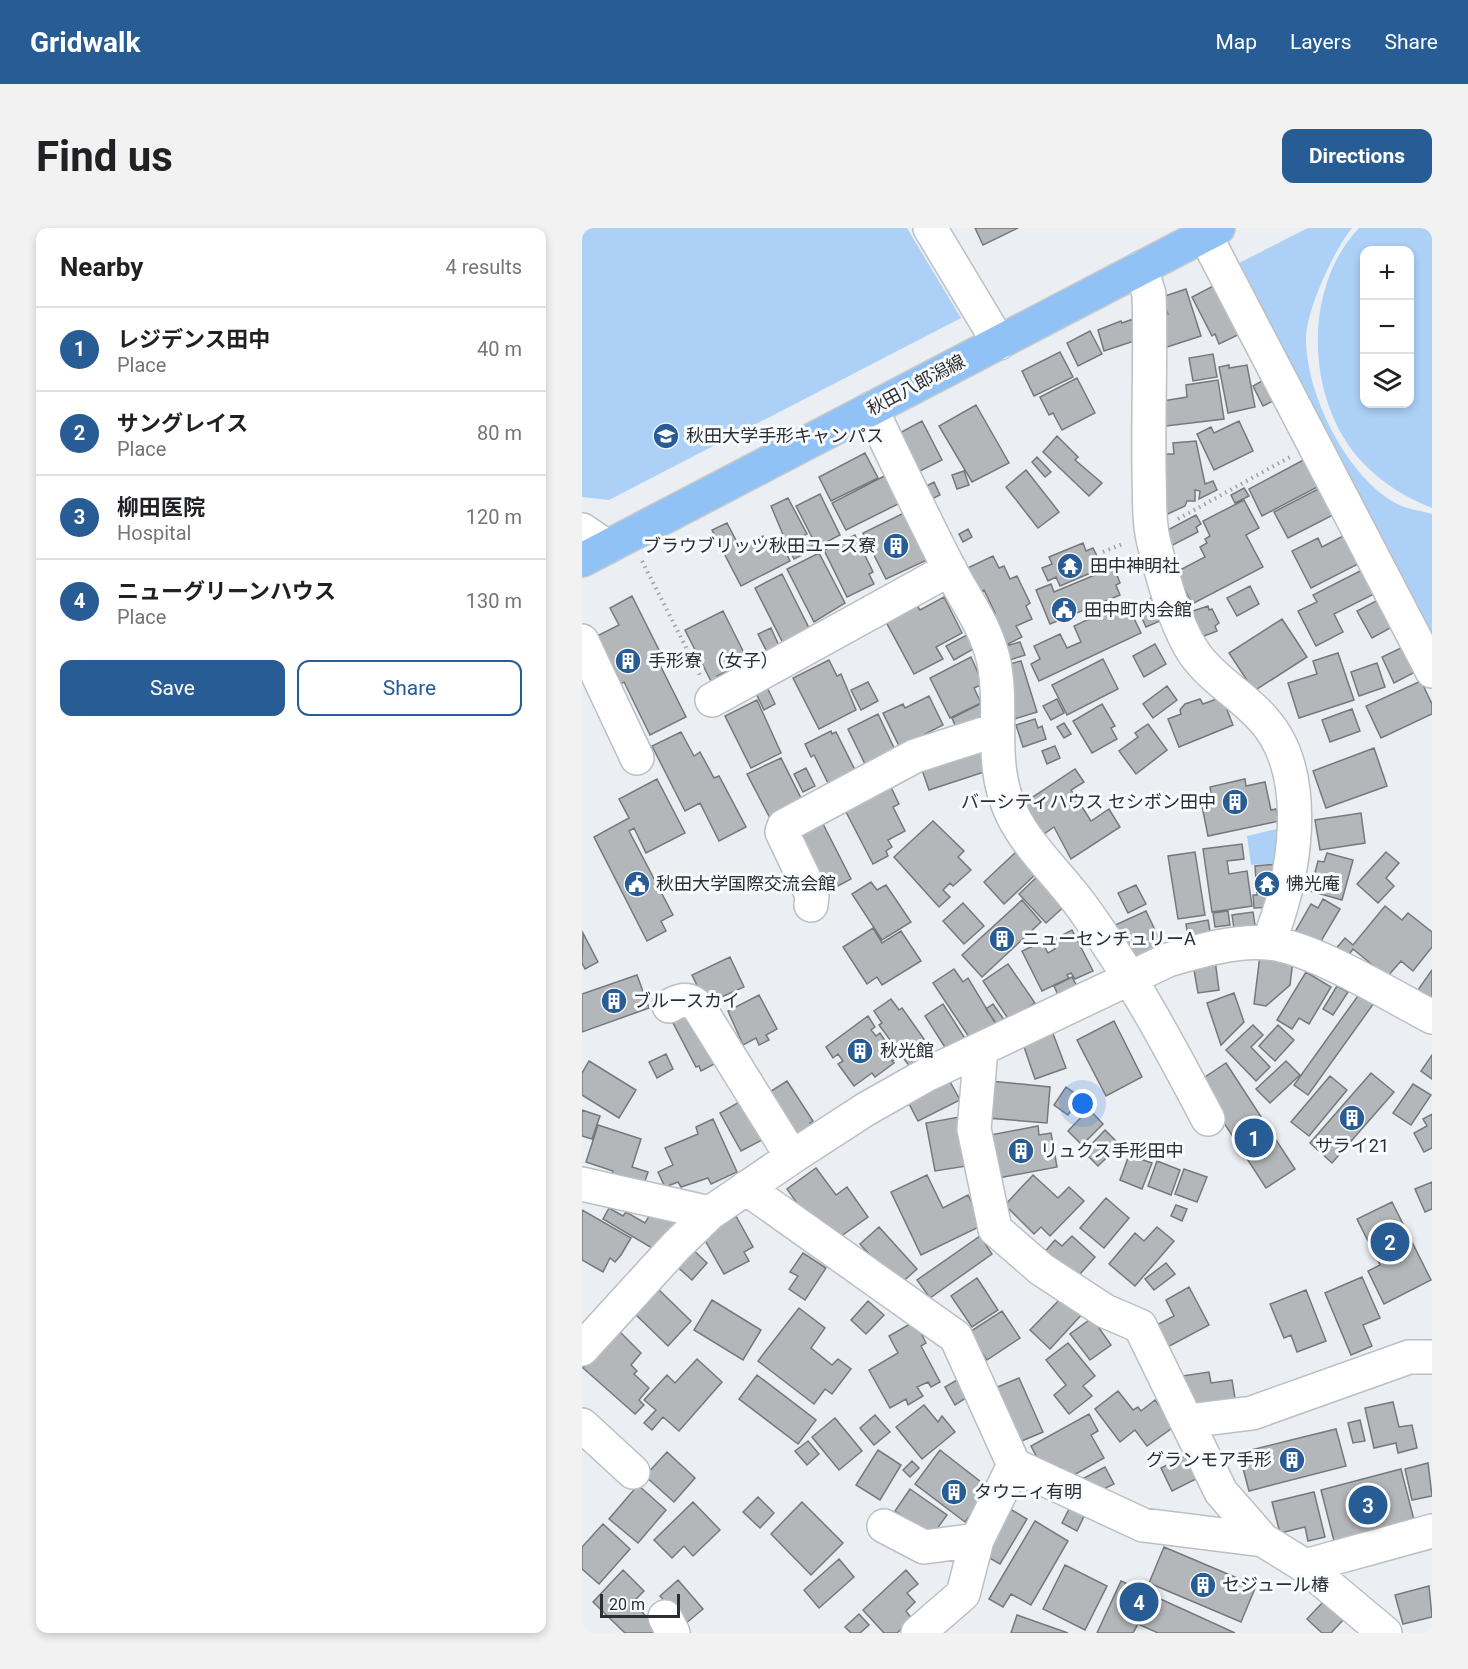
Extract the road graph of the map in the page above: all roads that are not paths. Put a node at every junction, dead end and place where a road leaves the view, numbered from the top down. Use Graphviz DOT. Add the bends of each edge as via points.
graph roads {
  1 [pos="930,228"];
  2 [pos="1211,231"];
  3 [pos="1141,268"];
  4 [pos="999,343"];
  5 [pos="871,409"];
  6 [pos="590,545"];
  7 [pos="950,569"];
  8 [pos="582,641"];
  9 [pos="1432,671"];
  10 [pos="712,700"];
  11 [pos="996,730"];
  12 [pos="637,758"];
  13 [pos="812,905"];
  14 [pos="1268,943"];
  15 [pos="1128,978"];
  16 [pos="669,1006"];
  17 [pos="1432,1017"];
  18 [pos="981,1048"];
  19 [pos="1208,1119"];
  20 [pos="792,1157"];
  21 [pos="582,1184"];
  22 [pos="746,1188"];
  23 [pos="710,1213"];
  24 [pos="582,1349"];
  25 [pos="1432,1357"];
  26 [pos="1188,1421"];
  27 [pos="582,1425"];
  28 [pos="1014,1464"];
  29 [pos="633,1472"];
  30 [pos="884,1526"];
  31 [pos="1432,1531"];
  32 [pos="977,1540"];
  33 [pos="1263,1540"];
  34 [pos="1305,1566"];
  35 [pos="918,1633"];
  36 [pos="1385,1633"];
  1 -- 4 [label="street"];
  2 -- 3 [label="main road, 秋田八郎潟線"];
  2 -- 9 [label="street" via="1314,444"];
  3 -- 4 [label="main road, 秋田八郎潟線"];
  3 -- 14 [label="street" via="1149,306 1151,531 1166,583 1192,651 1213,675 1262,717 1286,755 1291,774 1291,871"];
  4 -- 5 [label="main road, 秋田八郎潟線"];
  5 -- 6 [label="main road, 秋田八郎潟線"];
  5 -- 7 [label="street"];
  7 -- 10 [label="street"];
  7 -- 11 [label="street" via="993,658"];
  8 -- 12 [label="street"];
  11 -- 13 [label="street" via="915,756 784,826 782,832 812,895"];
  11 -- 15 [label="street" via="999,774 1017,823 1083,908"];
  14 -- 15 [label="street" via="1184,955"];
  14 -- 17 [label="street" via="1314,958"];
  15 -- 18 [label="street"];
  15 -- 19 [label="street"];
  16 -- 20 [label="street" via="687,999 700,1009"];
  18 -- 20 [label="street" via="866,1109"];
  18 -- 26 [label="street" via="974,1129 995,1229 1041,1269 1104,1311 1140,1326"];
  20 -- 22 [label="street"];
  21 -- 23 [label="street"];
  22 -- 23 [label="street"];
  22 -- 28 [label="street" via="956,1337"];
  23 -- 24 [label="street"];
  25 -- 26 [label="street" via="1409,1357 1252,1413"];
  26 -- 33 [label="street" via="1221,1492"];
  27 -- 29 [label="street"];
  28 -- 32 [label="street"];
  28 -- 33 [label="street" via="1143,1525"];
  30 -- 32 [label="street" via="924,1547"];
  31 -- 34 [label="street"];
  32 -- 35 [label="street" via="963,1594"];
  33 -- 34 [label="street"];
  34 -- 36 [label="street"];
}
